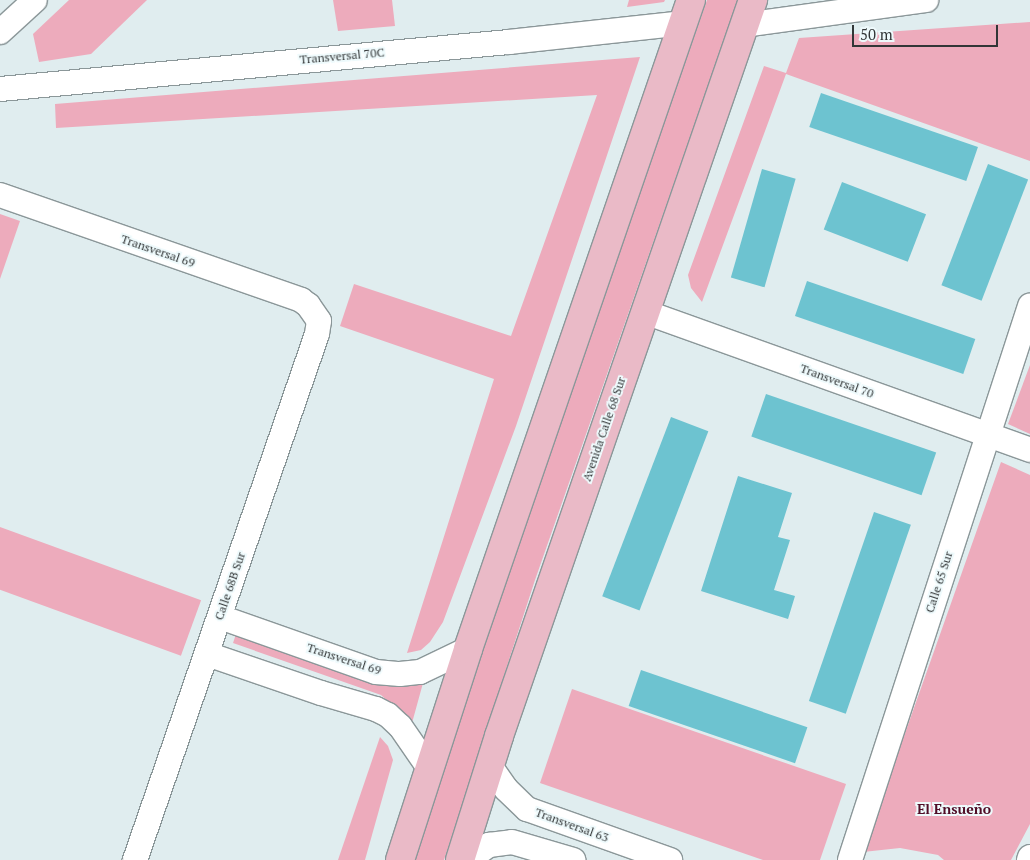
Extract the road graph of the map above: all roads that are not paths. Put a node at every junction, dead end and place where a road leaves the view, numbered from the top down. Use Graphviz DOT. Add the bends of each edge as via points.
graph roads {
  1 [pos="36,0"];
  2 [pos="926,0"];
  3 [pos="688,11"];
  4 [pos="749,12"];
  5 [pos="3,25"];
  6 [pos="0,89"];
  7 [pos="0,195"];
  8 [pos="1030,306"];
  9 [pos="314,311"];
  10 [pos="645,312"];
  11 [pos="987,434"];
  12 [pos="1030,450"];
  13 [pos="220,617"];
  14 [pos="468,649"];
  15 [pos="207,654"];
  16 [pos="490,766"];
  17 [pos="429,768"];
  18 [pos="135,860"];
  19 [pos="400,860"];
  20 [pos="460,860"];
  21 [pos="468,860"];
  22 [pos="573,860"];
  23 [pos="670,860"];
  24 [pos="850,860"];
  1 -- 5 [label="street"];
  2 -- 4 [label="street"];
  3 -- 6 [label="street, Transversal 70C" via="509,42"];
  3 -- 14 [label="main road"];
  4 -- 10 [label="main road, Avenida Calle 68 Sur"];
  7 -- 9 [label="street, Transversal 69" via="301,300"];
  8 -- 11 [label="street, Calle 65 Sur"];
  9 -- 13 [label="street, Calle 68B Sur" via="319,321 317,334"];
  10 -- 11 [label="street, Transversal 70"];
  10 -- 16 [label="main road, Avenida Calle 68 Sur"];
  11 -- 12 [label="street, Transversal 70"];
  11 -- 24 [label="street, Calle 65 Sur"];
  13 -- 14 [label="street, Transversal 69" via="376,672 420,672"];
  13 -- 15 [label="street, Calle 68B Sur"];
  14 -- 17 [label="main road"];
  15 -- 17 [label="street" via="376,708 400,726"];
  15 -- 18 [label="street, Calle 68B Sur"];
  16 -- 20 [label="main road, Avenida Calle 68 Sur"];
  16 -- 23 [label="street, Transversal 63" via="506,789 527,809"];
  17 -- 19 [label="main road"];
  21 -- 22 [label="street" via="490,845 512,842"];
}
